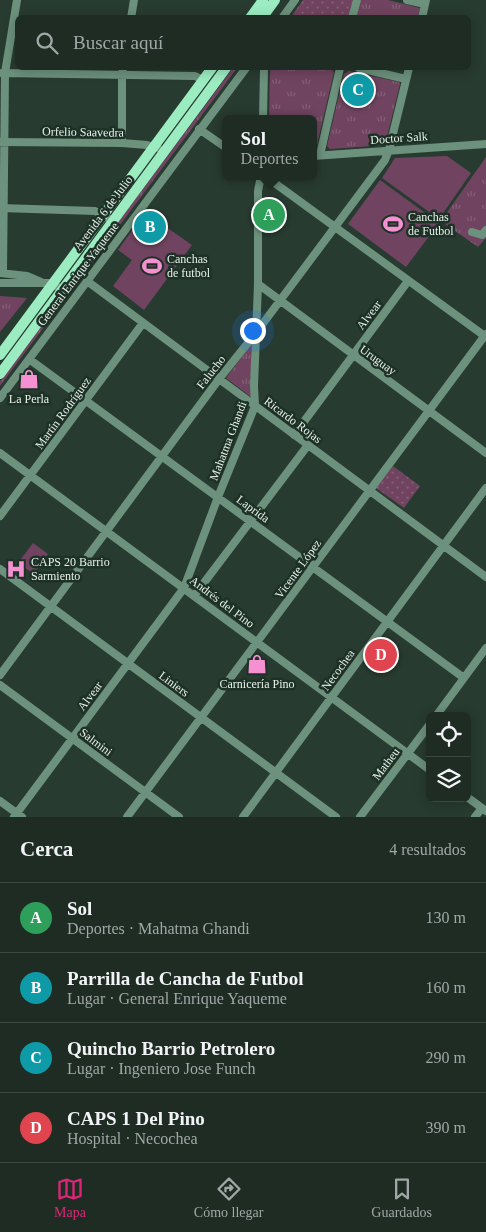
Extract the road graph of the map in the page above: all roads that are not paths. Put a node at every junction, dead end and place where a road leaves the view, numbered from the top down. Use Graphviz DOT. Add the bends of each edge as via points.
graph roads {
  1 [pos="17,0"];
  2 [pos="134,0"];
  3 [pos="264,0"];
  4 [pos="275,0"];
  5 [pos="295,0"];
  6 [pos="357,0"];
  7 [pos="406,0"];
  8 [pos="426,2"];
  9 [pos="132,15"];
  10 [pos="252,15"];
  11 [pos="263,15"];
  12 [pos="264,15"];
  13 [pos="284,15"];
  14 [pos="353,15"];
  15 [pos="423,15"];
  16 [pos="210,70"];
  17 [pos="225,70"];
  18 [pos="244,70"];
  19 [pos="264,70"];
  20 [pos="339,70"];
  21 [pos="368,70"];
  22 [pos="408,70"];
  23 [pos="123,71"];
  24 [pos="2,74"];
  25 [pos="406,79"];
  26 [pos="203,80"];
  27 [pos="263,115"];
  28 [pos="200,129"];
  29 [pos="2,142"];
  30 [pos="122,144"];
  31 [pos="486,144"];
  32 [pos="222,146"];
  33 [pos="154,147"];
  34 [pos="389,150"];
  35 [pos="165,151"];
  36 [pos="317,152"];
  37 [pos="317,156"];
  38 [pos="260,180"];
  39 [pos="270,180"];
  40 [pos="2,208"];
  41 [pos="104,215"];
  42 [pos="112,221"];
  43 [pos="335,227"];
  44 [pos="486,230"];
  45 [pos="472,232"];
  46 [pos="2,273"];
  47 [pos="88,280"];
  48 [pos="408,281"];
  49 [pos="0,283"];
  50 [pos="48,283"];
  51 [pos="258,284"];
  52 [pos="62,290"];
  53 [pos="280,301"];
  54 [pos="143,322"];
  55 [pos="256,334"];
  56 [pos="485,336"];
  57 [pos="0,355"];
  58 [pos="353,355"];
  59 [pos="30,358"];
  60 [pos="0,374"];
  61 [pos="220,378"];
  62 [pos="0,398"];
  63 [pos="86,400"];
  64 [pos="255,404"];
  65 [pos="429,411"];
  66 [pos="295,434"];
  67 [pos="308,445"];
  68 [pos="486,453"];
  69 [pos="0,454"];
  70 [pos="162,456"];
  71 [pos="30,476"];
  72 [pos="486,488"];
  73 [pos="370,490"];
  74 [pos="218,497"];
  75 [pos="0,516"];
  76 [pos="250,521"];
  77 [pos="106,532"];
  78 [pos="444,545"];
  79 [pos="313,567"];
  80 [pos="0,569"];
  81 [pos="486,576"];
  82 [pos="184,588"];
  83 [pos="194,596"];
  84 [pos="51,606"];
  85 [pos="387,622"];
  86 [pos="258,643"];
  87 [pos="486,648"];
  88 [pos="128,664"];
  89 [pos="0,675"];
  90 [pos="464,678"];
  91 [pos="0,685"];
  92 [pos="332,697"];
  93 [pos="439,712"];
  94 [pos="201,718"];
  95 [pos="426,729"];
  96 [pos="73,738"];
  97 [pos="408,753"];
  98 [pos="426,767"];
  99 [pos="276,773"];
  100 [pos="146,792"];
  101 [pos="471,800"];
  102 [pos="0,801"];
  103 [pos="484,810"];
  104 [pos="17,816"];
  105 [pos="127,817"];
  106 [pos="179,817"];
  107 [pos="243,817"];
  108 [pos="336,817"];
  109 [pos="360,817"];
  110 [pos="476,817"];
  1 -- 24 [label="street"];
  2 -- 9 [label="street"];
  3 -- 10 [label="main road"];
  3 -- 11 [label="street"];
  4 -- 12 [label="main road"];
  5 -- 13 [label="street"];
  6 -- 14 [label="street"];
  7 -- 8 [label="street"];
  8 -- 15 [label="street"];
  16 -- 26 [label="main road, Avenida 6 de Julio"];
  17 -- 35 [label="main road, Avenida 6 de Julio"];
  18 -- 28 [label="street, General Enrique Yaqueme"];
  19 -- 27 [label="street"];
  20 -- 36 [label="street"];
  21 -- 25 [label="street"];
  22 -- 25 [label="street, Falucho"];
  23 -- 24 [label="street"];
  23 -- 26 [label="street" via="195,76"];
  23 -- 30 [label="street"];
  24 -- 29 [label="street"];
  25 -- 34 [label="street, Falucho"];
  26 -- 33 [label="main road, Avenida 6 de Julio"];
  28 -- 32 [label="street"];
  28 -- 47 [label="street, General Enrique Yaqueme"];
  29 -- 30 [label="street, Orfelio Saavedra"];
  29 -- 40 [label="street"];
  30 -- 33 [label="street, Orfelio Saavedra"];
  31 -- 34 [label="street, Doctor Salk"];
  33 -- 35 [label="street, Orfelio Saavedra"];
  33 -- 41 [label="main road, Avenida 6 de Julio"];
  34 -- 37 [label="street, Doctor Salk"];
  34 -- 43 [label="street, Falucho"];
  35 -- 42 [label="main road, Avenida 6 de Julio"];
  38 -- 51 [label="street, Mahatma Ghandi"];
  39 -- 43 [label="street"];
  40 -- 41 [label="street" via="95,211"];
  40 -- 46 [label="street"];
  41 -- 42 [label="street"];
  41 -- 50 [label="main road, Avenida 6 de Julio"];
  42 -- 52 [label="main road, Avenida 6 de Julio"];
  43 -- 48 [label="street"];
  43 -- 53 [label="street, Falucho"];
  44 -- 45 [label="street" via="482,235"];
  46 -- 50 [label="street"];
  47 -- 54 [label="street, Ricardo Rojas"];
  47 -- 59 [label="street, General Enrique Yaqueme"];
  47 -- 61 [label="street, Ricardo Rojas"];
  48 -- 56 [label="street"];
  48 -- 58 [label="street, Alvear"];
  49 -- 50 [label="street"];
  50 -- 52 [label="street"];
  50 -- 57 [label="main road, Avenida 6 de Julio"];
  51 -- 53 [label="street, Uruguay"];
  51 -- 55 [label="street, Mahatma Ghandi"];
  52 -- 60 [label="main road, Avenida 6 de Julio"];
  53 -- 55 [label="street, Falucho"];
  53 -- 58 [label="street, Uruguay"];
  54 -- 61 [label="street, Ricardo Rojas"];
  54 -- 63 [label="street, Martín Rodríguez"];
  55 -- 61 [label="street, Falucho"];
  55 -- 64 [label="street, Mahatma Ghandi"];
  56 -- 65 [label="street, Vicente López"];
  58 -- 65 [label="street, Uruguay"];
  58 -- 66 [label="street, Alvear"];
  59 -- 62 [label="street, General Enrique Yaqueme"];
  59 -- 63 [label="street, Laprida"];
  61 -- 64 [label="street, Ricardo Rojas"];
  61 -- 70 [label="street, Falucho"];
  63 -- 70 [label="street, Laprida"];
  63 -- 71 [label="street, Martín Rodríguez"];
  64 -- 66 [label="street, Ricardo Rojas"];
  64 -- 74 [label="street, Mahatma Ghandi"];
  65 -- 68 [label="street, Uruguay"];
  65 -- 73 [label="street, Vicente López"];
  66 -- 67 [label="street, Ricardo Rojas"];
  66 -- 73 [label="street, Ricardo Rojas"];
  67 -- 73 [label="street, Ricardo Rojas"];
  67 -- 76 [label="street"];
  69 -- 71 [label="street, Andrés del Pino"];
  70 -- 74 [label="street, Laprida"];
  70 -- 77 [label="street, Falucho"];
  71 -- 75 [label="street, Martín Rodríguez"];
  71 -- 77 [label="street, Andrés del Pino"];
  72 -- 78 [label="street, Necochea"];
  73 -- 78 [label="street, Ricardo Rojas"];
  73 -- 79 [label="street, Vicente López"];
  74 -- 76 [label="street, Laprida"];
  74 -- 82 [label="street, Mahatma Ghandi"];
  76 -- 79 [label="street, Laprida"];
  76 -- 83 [label="street"];
  77 -- 82 [label="street, Andrés del Pino"];
  77 -- 84 [label="street, Falucho"];
  78 -- 81 [label="street, Ricardo Rojas"];
  78 -- 85 [label="street, Necochea"];
  79 -- 85 [label="street, Laprida"];
  79 -- 86 [label="street, Vicente López"];
  80 -- 84 [label="street, Liniers"];
  82 -- 83 [label="street, Andrés del Pino"];
  82 -- 88 [label="street, Alvear"];
  83 -- 86 [label="street, Andrés del Pino"];
  84 -- 88 [label="street, Liniers"];
  84 -- 89 [label="street, Falucho"];
  85 -- 90 [label="street, Laprida"];
  85 -- 92 [label="street, Necochea"];
  86 -- 92 [label="street, Andrés del Pino"];
  86 -- 94 [label="street, Vicente López"];
  87 -- 90 [label="street"];
  88 -- 94 [label="street, Liniers"];
  88 -- 96 [label="street, Alvear"];
  90 -- 93 [label="street"];
  91 -- 96 [label="street, Salmini"];
  92 -- 97 [label="street, Andrés del Pino"];
  92 -- 99 [label="street, Necochea"];
  94 -- 99 [label="street, Liniers"];
  94 -- 100 [label="street, Vicente López"];
  95 -- 97 [label="street, Matheu"];
  96 -- 100 [label="street, Salmini"];
  96 -- 104 [label="street, Alvear"];
  97 -- 98 [label="street, Andrés del Pino"];
  97 -- 109 [label="street, Matheu"];
  99 -- 107 [label="street, Necochea"];
  99 -- 108 [label="street, Liniers"];
  100 -- 105 [label="street, Vicente López"];
  100 -- 106 [label="street, Salmini"];
  101 -- 103 [label="street"];
  102 -- 104 [label="street"];
  103 -- 110 [label="street"];
}
